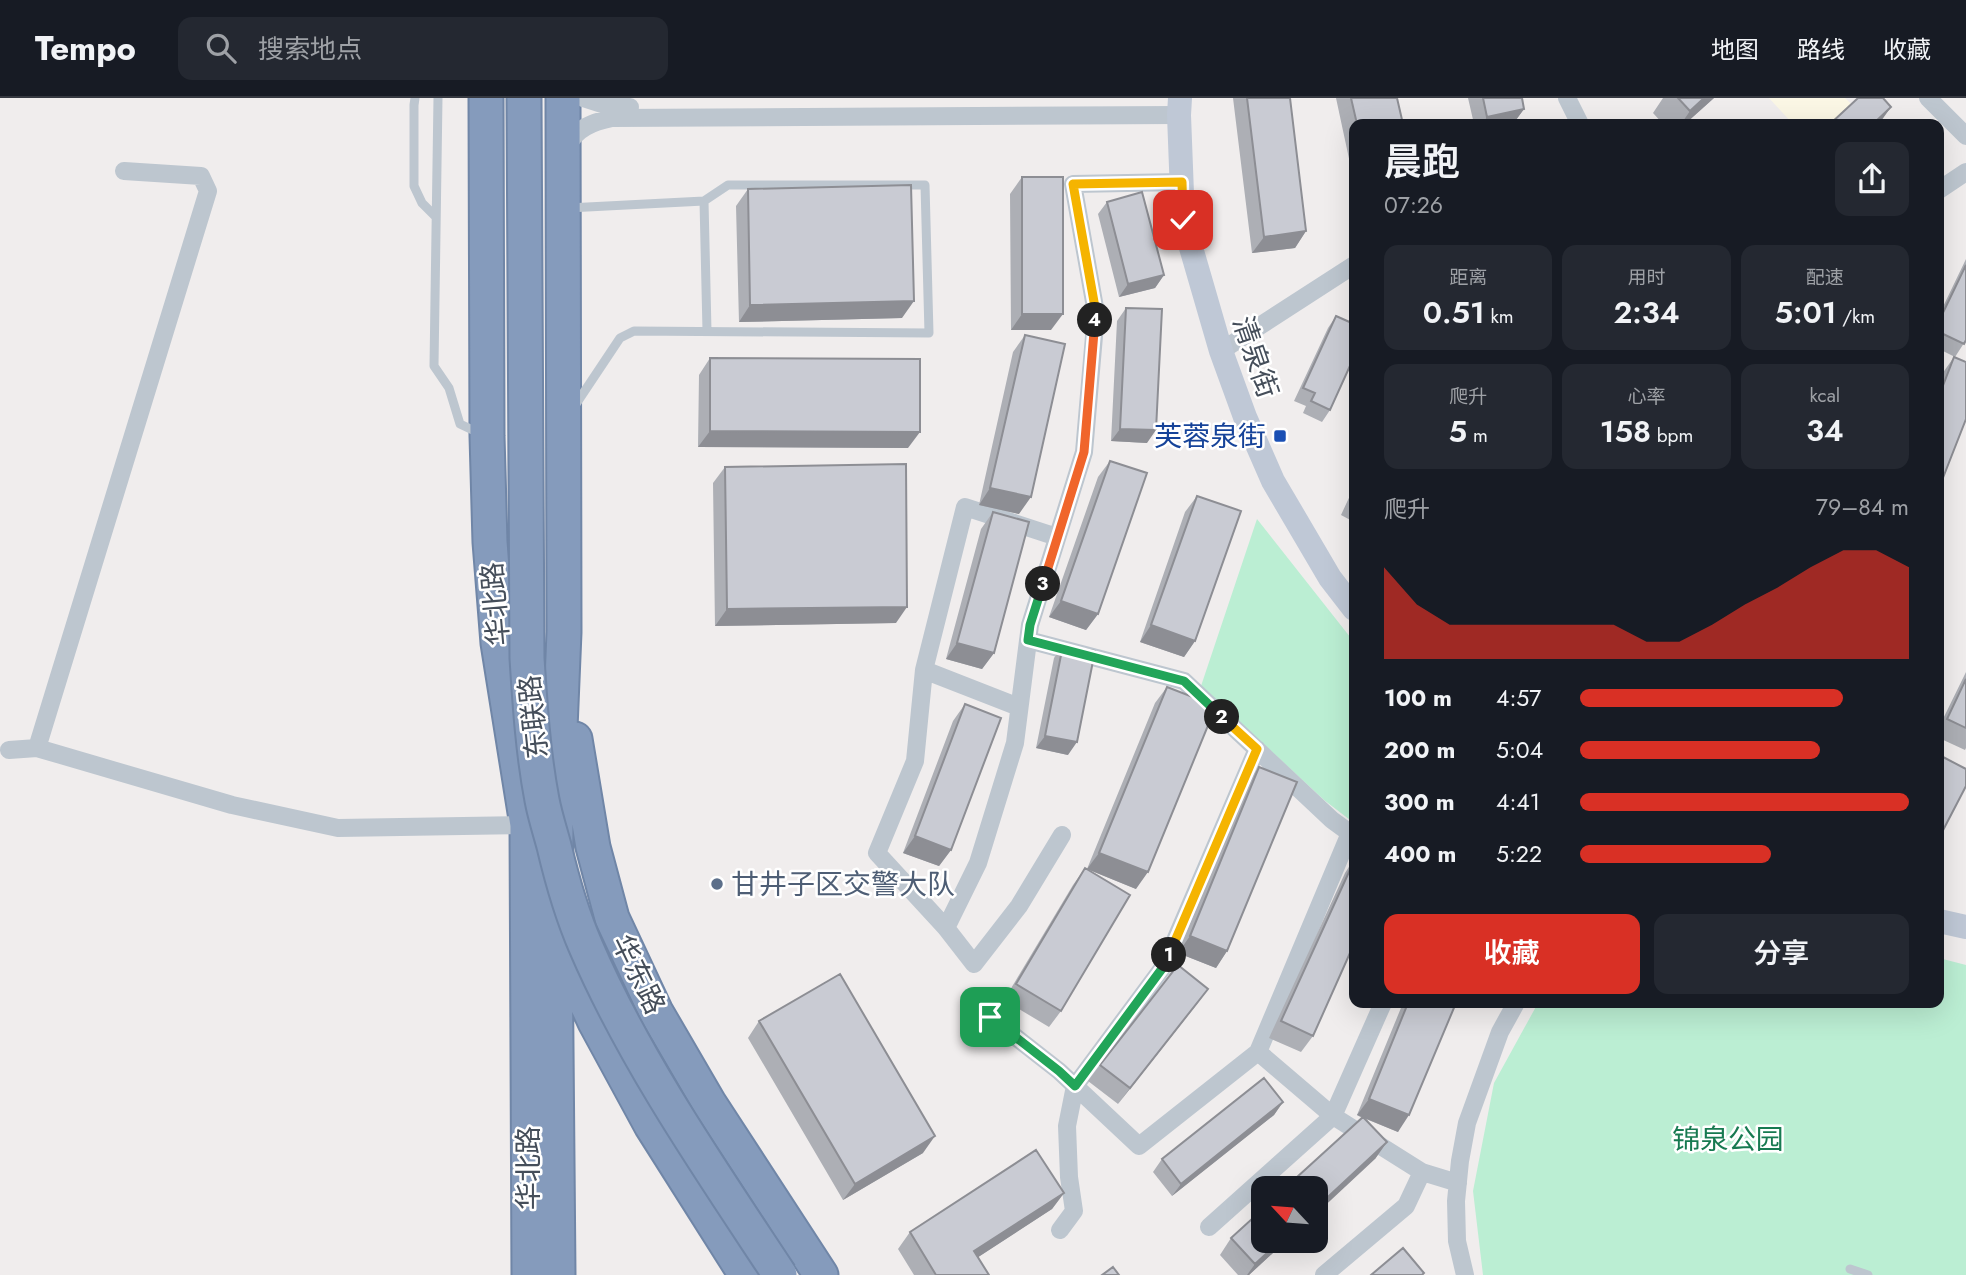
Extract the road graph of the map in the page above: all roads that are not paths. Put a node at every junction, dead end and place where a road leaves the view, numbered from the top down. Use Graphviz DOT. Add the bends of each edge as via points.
graph roads {
  1 [pos="415,98"];
  2 [pos="438,98"];
  3 [pos="486,98"];
  4 [pos="524,98"];
  5 [pos="563,98"];
  6 [pos="583,98"];
  7 [pos="1567,98"];
  8 [pos="1928,98"];
  9 [pos="1179,105"];
  10 [pos="1576,119"];
  11 [pos="1966,136"];
  12 [pos="563,157"];
  13 [pos="124,171"];
  14 [pos="1966,172"];
  15 [pos="1182,182"];
  16 [pos="1944,187"];
  17 [pos="704,201"];
  18 [pos="563,208"];
  19 [pos="436,217"];
  20 [pos="1349,268"];
  21 [pos="707,331"];
  22 [pos="1221,351"];
  23 [pos="563,423"];
  24 [pos="487,436"];
  25 [pos="1057,537"];
  26 [pos="1349,603"];
  27 [pos="564,632"];
  28 [pos="1028,640"];
  29 [pos="924,670"];
  30 [pos="1019,707"];
  31 [pos="37,748"];
  32 [pos="1257,749"];
  33 [pos="9,750"];
  34 [pos="527,825"];
  35 [pos="1349,833"];
  36 [pos="1062,835"];
  37 [pos="1349,842"];
  38 [pos="1944,922"];
  39 [pos="1966,927"];
  40 [pos="946,928"];
  41 [pos="555,934"];
  42 [pos="1380,1008"];
  43 [pos="1513,1008"];
  44 [pos="990,1017"];
  45 [pos="1258,1052"];
  46 [pos="1075,1086"];
  47 [pos="1333,1116"];
  48 [pos="1422,1172"];
  49 [pos="1458,1183"];
  50 [pos="1209,1227"];
  51 [pos="1060,1230"];
  52 [pos="1850,1269"];
  53 [pos="529,1275"];
  54 [pos="558,1275"];
  55 [pos="746,1275"];
  56 [pos="780,1275"];
  57 [pos="821,1275"];
  58 [pos="1324,1275"];
  59 [pos="1465,1275"];
  60 [pos="1868,1275"];
  1 -- 19 [label="lane" via="414,186"];
  2 -- 19 [label="lane"];
  3 -- 24 [label="highway, 华北路"];
  4 -- 56 [label="highway, 东联路, bridge" via="527,658 542,801 561,877 585,946 609,996 639,1053"];
  5 -- 12 [label="highway, 华北路"];
  6 -- 9 [label="street" via="611,107"];
  7 -- 10 [label="street"];
  8 -- 11 [label="street"];
  9 -- 12 [label="street" via="612,118 582,128"];
  9 -- 15 [label="street, 清泉街"];
  12 -- 18 [label="highway, 华北路"];
  13 -- 31 [label="street" via="201,176 208,191"];
  14 -- 16 [label="street"];
  15 -- 22 [label="street, 清泉街" via="1183,220"];
  15 -- 25 [label="street" via="1073,184 1096,313 1084,452"];
  17 -- 18 [label="lane"];
  17 -- 21 [label="lane"];
  17 -- 21 [label="lane" via="728,186 925,185 929,333"];
  18 -- 23 [label="highway, 华北路"];
  19 -- 24 [label="lane" via="434,366 449,388 460,424"];
  20 -- 22 [label="street"];
  21 -- 23 [label="lane" via="634,331 620,338"];
  22 -- 26 [label="street, 清泉街" via="1273,481"];
  23 -- 27 [label="highway, 华北路"];
  24 -- 34 [label="highway, 华北路" via="498,643"];
  25 -- 28 [label="street"];
  25 -- 29 [label="street" via="965,507"];
  27 -- 41 [label="highway, 华北路"];
  27 -- 57 [label="highway, 华东路" via="579,774 612,918 656,1012 709,1103"];
  28 -- 30 [label="street"];
  28 -- 32 [label="street" via="1184,681"];
  29 -- 30 [label="street"];
  29 -- 40 [label="street" via="915,761 877,853"];
  30 -- 40 [label="street" via="1014,743 978,863"];
  31 -- 33 [label="street"];
  31 -- 34 [label="street" via="232,805 338,828"];
  32 -- 35 [label="street"];
  32 -- 46 [label="street" via="1164,966"];
  34 -- 53 [label="highway, 华北路"];
  36 -- 40 [label="street" via="1019,906 974,964"];
  37 -- 45 [label="street"];
  38 -- 39 [label="street"];
  41 -- 54 [label="highway, 华北路"];
  41 -- 55 [label="highway" via="595,1023 650,1125"];
  42 -- 47 [label="street"];
  43 -- 49 [label="street" via="1467,1124"];
  44 -- 46 [label="street"];
  45 -- 46 [label="street" via="1139,1146"];
  45 -- 47 [label="street"];
  46 -- 51 [label="street" via="1067,1126 1074,1211"];
  47 -- 48 [label="street"];
  47 -- 50 [label="street"];
  48 -- 49 [label="street"];
  48 -- 58 [label="street" via="1405,1206"];
  49 -- 59 [label="street" via="1457,1241"];
  52 -- 60 [label="lane"];
}
